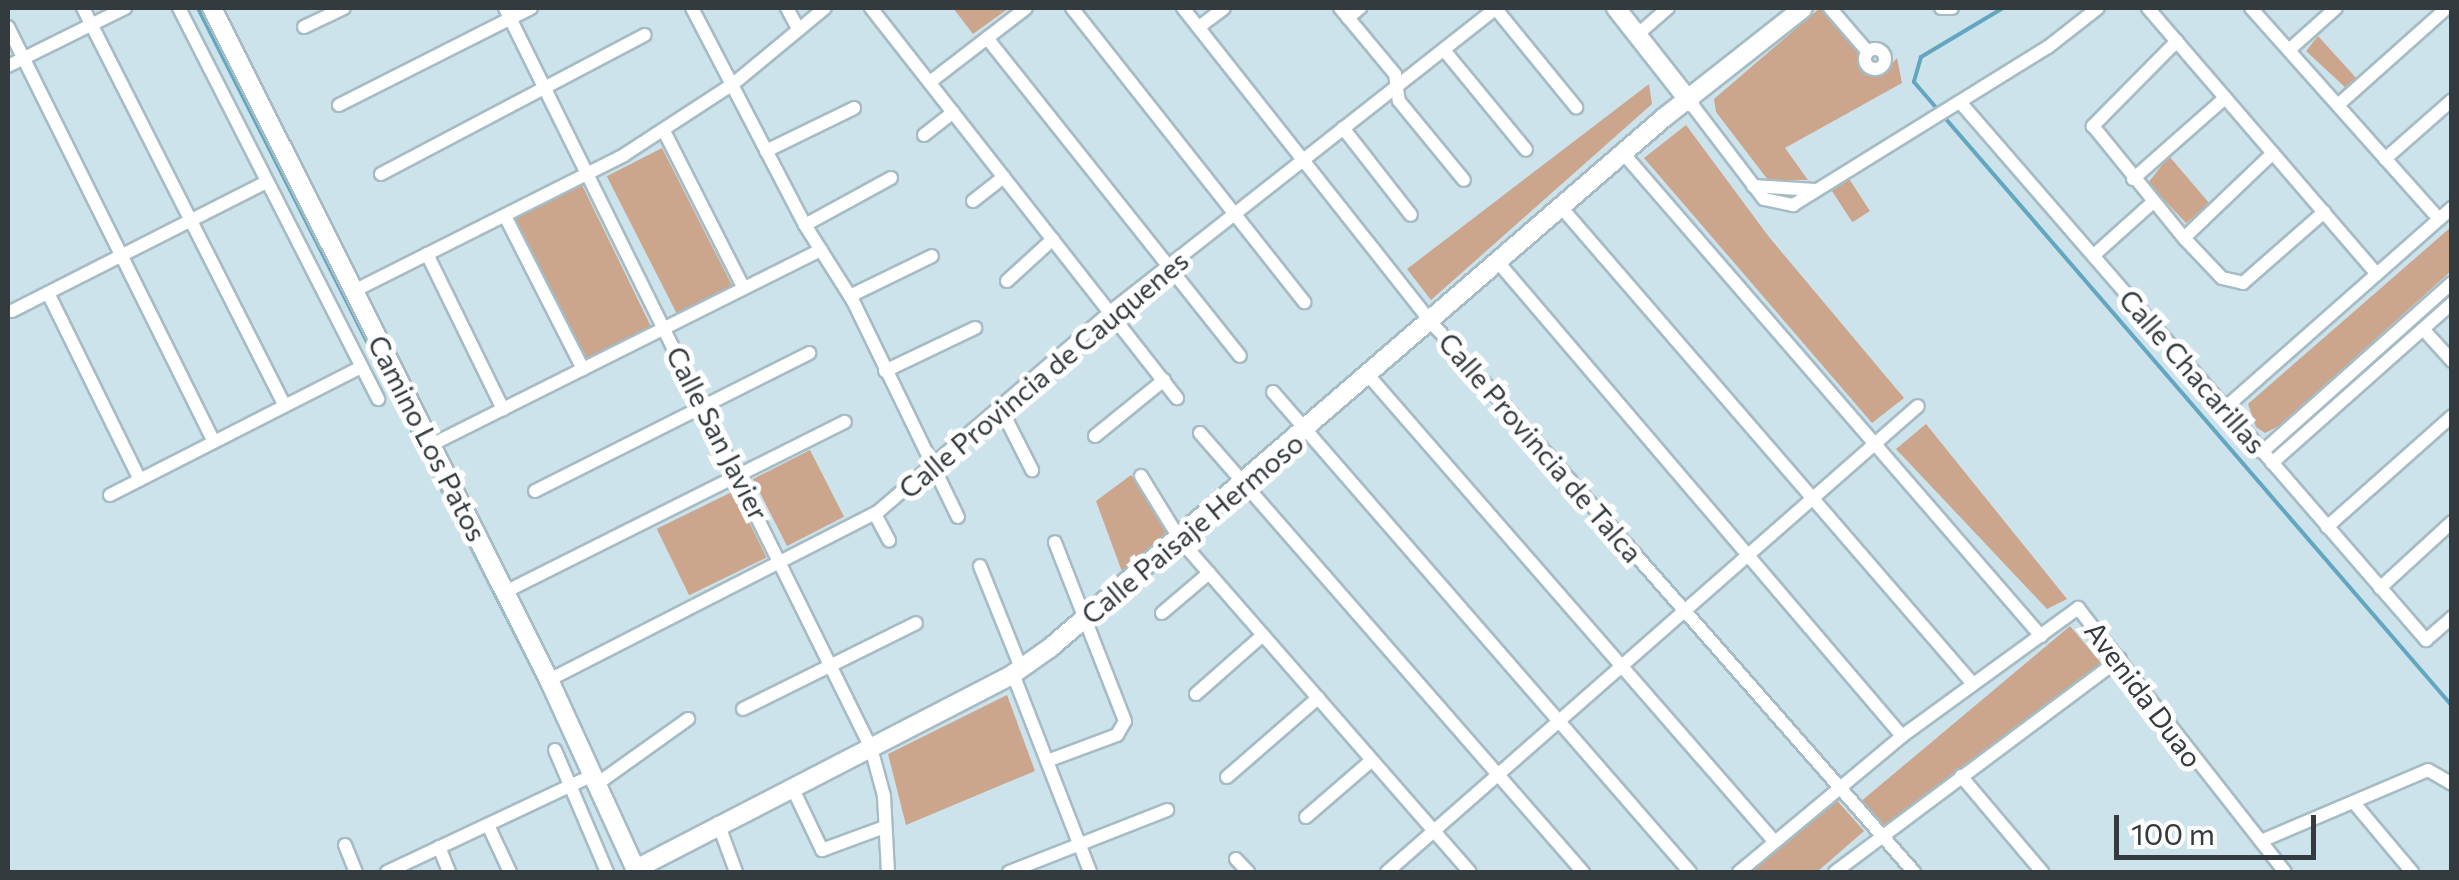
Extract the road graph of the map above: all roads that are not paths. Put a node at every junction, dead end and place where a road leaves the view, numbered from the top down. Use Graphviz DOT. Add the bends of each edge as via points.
graph roads {
  1 [pos="84,8"];
  2 [pos="125,8"];
  3 [pos="179,8"];
  4 [pos="212,8"];
  5 [pos="344,8"];
  6 [pos="532,8"];
  7 [pos="692,8"];
  8 [pos="786,8"];
  9 [pos="825,8"];
  10 [pos="871,8"];
  11 [pos="1026,8"];
  12 [pos="1072,8"];
  13 [pos="1184,8"];
  14 [pos="1224,8"];
  15 [pos="1360,8"];
  16 [pos="1496,8"];
  17 [pos="1616,8"];
  18 [pos="1668,8"];
  19 [pos="1803,8"];
  20 [pos="1830,8"];
  21 [pos="1941,8"];
  22 [pos="1952,8"];
  23 [pos="2098,8"];
  24 [pos="2148,8"];
  25 [pos="2251,8"];
  26 [pos="2336,8"];
  27 [pos="2448,8"];
  28 [pos="1344,12"];
  29 [pos="508,13"];
  30 [pos="92,24"];
  31 [pos="8,27"];
  32 [pos="304,27"];
  33 [pos="1199,27"];
  34 [pos="798,30"];
  35 [pos="1638,34"];
  36 [pos="645,35"];
  37 [pos="988,38"];
  38 [pos="2177,41"];
  39 [pos="1444,50"];
  40 [pos="2289,50"];
  41 [pos="1868,52"];
  42 [pos="23,58"];
  43 [pos="8,66"];
  44 [pos="930,82"];
  45 [pos="732,84"];
  46 [pos="1398,86"];
  47 [pos="546,89"];
  48 [pos="2225,98"];
  49 [pos="2452,100"];
  50 [pos="1690,102"];
  51 [pos="339,105"];
  52 [pos="1955,105"];
  53 [pos="2338,105"];
  54 [pos="1576,107"];
  55 [pos="854,108"];
  56 [pos="953,112"];
  57 [pos="1344,128"];
  58 [pos="664,131"];
  59 [pos="924,135"];
  60 [pos="1526,150"];
  61 [pos="766,151"];
  62 [pos="1623,153"];
  63 [pos="2273,153"];
  64 [pos="2386,159"];
  65 [pos="1304,161"];
  66 [pos="381,174"];
  67 [pos="588,174"];
  68 [pos="1004,177"];
  69 [pos="891,178"];
  70 [pos="2133,178"];
  71 [pos="1464,180"];
  72 [pos="266,182"];
  73 [pos="973,201"];
  74 [pos="2153,202"];
  75 [pos="1561,207"];
  76 [pos="2452,208"];
  77 [pos="2324,212"];
  78 [pos="1236,214"];
  79 [pos="1411,215"];
  80 [pos="505,216"];
  81 [pos="2439,219"];
  82 [pos="191,220"];
  83 [pos="805,225"];
  84 [pos="2184,238"];
  85 [pos="1053,239"];
  86 [pos="821,250"];
  87 [pos="428,254"];
  88 [pos="122,255"];
  89 [pos="932,256"];
  90 [pos="2094,256"];
  91 [pos="1498,262"];
  92 [pos="1169,266"];
  93 [pos="2378,274"];
  94 [pos="1007,281"];
  95 [pos="2452,283"];
  96 [pos="743,287"];
  97 [pos="354,291"];
  98 [pos="48,293"];
  99 [pos="850,296"];
  100 [pos="1304,302"];
  101 [pos="2452,303"];
  102 [pos="12,311"];
  103 [pos="1110,312"];
  104 [pos="1431,322"];
  105 [pos="665,327"];
  106 [pos="974,328"];
  107 [pos="2422,329"];
  108 [pos="808,352"];
  109 [pos="1240,356"];
  110 [pos="2452,361"];
  111 [pos="361,367"];
  112 [pos="583,369"];
  113 [pos="885,371"];
  114 [pos="1369,376"];
  115 [pos="1164,380"];
  116 [pos="1273,392"];
  117 [pos="1178,398"];
  118 [pos="378,399"];
  119 [pos="285,406"];
  120 [pos="704,406"];
  121 [pos="1918,406"];
  122 [pos="1000,407"];
  123 [pos="2225,408"];
  124 [pos="503,409"];
  125 [pos="2452,416"];
  126 [pos="845,422"];
  127 [pos="1308,431"];
  128 [pos="1200,433"];
  129 [pos="1095,436"];
  130 [pos="214,442"];
  131 [pos="1875,443"];
  132 [pos="432,445"];
  133 [pos="2262,452"];
  134 [pos="2272,463"];
  135 [pos="932,465"];
  136 [pos="1032,470"];
  137 [pos="1141,476"];
  138 [pos="740,477"];
  139 [pos="140,480"];
  140 [pos="1244,485"];
  141 [pos="535,491"];
  142 [pos="110,495"];
  143 [pos="1812,498"];
  144 [pos="875,514"];
  145 [pos="958,517"];
  146 [pos="2452,522"];
  147 [pos="2327,527"];
  148 [pos="889,540"];
  149 [pos="1181,540"];
  150 [pos="1055,542"];
  151 [pos="1748,556"];
  152 [pos="782,562"];
  153 [pos="980,566"];
  154 [pos="1209,573"];
  155 [pos="2380,588"];
  156 [pos="506,592"];
  157 [pos="1684,610"];
  158 [pos="1162,614"];
  159 [pos="2452,617"];
  160 [pos="1087,618"];
  161 [pos="916,624"];
  162 [pos="1263,635"];
  163 [pos="2041,636"];
  164 [pos="2120,659"];
  165 [pos="835,668"];
  166 [pos="1622,668"];
  167 [pos="1017,671"];
  168 [pos="549,680"];
  169 [pos="1973,684"];
  170 [pos="1196,694"];
  171 [pos="1318,698"];
  172 [pos="744,709"];
  173 [pos="688,719"];
  174 [pos="1558,722"];
  175 [pos="1902,736"];
  176 [pos="871,748"];
  177 [pos="555,750"];
  178 [pos="1372,760"];
  179 [pos="1047,761"];
  180 [pos="1497,774"];
  181 [pos="1961,776"];
  182 [pos="1227,777"];
  183 [pos="595,780"];
  184 [pos="2452,784"];
  185 [pos="570,786"];
  186 [pos="1838,786"];
  187 [pos="792,787"];
  188 [pos="2355,804"];
  189 [pos="1167,810"];
  190 [pos="1306,817"];
  191 [pos="488,824"];
  192 [pos="718,824"];
  193 [pos="885,827"];
  194 [pos="1434,832"];
  195 [pos="1880,833"];
  196 [pos="1774,841"];
  197 [pos="2261,842"];
  198 [pos="1080,844"];
  199 [pos="345,845"];
  200 [pos="440,847"];
  201 [pos="1236,859"];
  202 [pos="636,871"];
  203 [pos="356,872"];
  204 [pos="386,872"];
  205 [pos="450,872"];
  206 [pos="510,872"];
  207 [pos="607,872"];
  208 [pos="736,872"];
  209 [pos="888,872"];
  210 [pos="1009,872"];
  211 [pos="1090,872"];
  212 [pos="1248,872"];
  213 [pos="1387,872"];
  214 [pos="1470,872"];
  215 [pos="1583,872"];
  216 [pos="1690,872"];
  217 [pos="1738,872"];
  218 [pos="1835,872"];
  219 [pos="1914,872"];
  220 [pos="2042,872"];
  221 [pos="2285,872"];
  222 [pos="2412,872"];
  1 -- 30 [label="street"];
  2 -- 30 [label="street"];
  3 -- 72 [label="street, Camino Los Patos"];
  4 -- 97 [label="street, Camino Los Patos"];
  5 -- 32 [label="street"];
  6 -- 29 [label="street"];
  7 -- 45 [label="street"];
  8 -- 34 [label="street"];
  9 -- 34 [label="street"];
  10 -- 44 [label="street"];
  11 -- 37 [label="street"];
  12 -- 78 [label="street"];
  13 -- 33 [label="street, Calle Provincia de Talca"];
  14 -- 33 [label="street"];
  15 -- 28 [label="street"];
  16 -- 39 [label="street, Calle Provincia de Cauquenes"];
  16 -- 54 [label="street"];
  17 -- 35 [label="street"];
  18 -- 35 [label="street"];
  19 -- 50 [label="street, Calle Paisaje Hermoso"];
  20 -- 41 [label="street"];
  21 -- 22 [label="street"];
  23 -- 52 [label="street"];
  24 -- 38 [label="street"];
  25 -- 40 [label="street"];
  26 -- 40 [label="street"];
  27 -- 53 [label="street"];
  28 -- 46 [label="street"];
  29 -- 47 [label="street, Calle San Javier"];
  29 -- 51 [label="street"];
  30 -- 42 [label="street"];
  30 -- 82 [label="street"];
  31 -- 42 [label="street"];
  33 -- 65 [label="street, Calle Provincia de Talca"];
  34 -- 45 [label="street"];
  35 -- 50 [label="street"];
  36 -- 47 [label="street"];
  37 -- 44 [label="street"];
  37 -- 92 [label="street"];
  38 -- 48 [label="street"];
  38 -- 70 [label="street" via="2094,121 2094,132"];
  39 -- 46 [label="street, Calle Provincia de Cauquenes"];
  39 -- 60 [label="street"];
  40 -- 53 [label="street"];
  42 -- 43 [label="street"];
  42 -- 88 [label="street"];
  44 -- 56 [label="street"];
  45 -- 58 [label="street"];
  45 -- 61 [label="street"];
  46 -- 57 [label="street, Calle Provincia de Cauquenes"];
  46 -- 71 [label="street" via="1399,101"];
  47 -- 66 [label="street"];
  47 -- 67 [label="street, Calle San Javier"];
  48 -- 63 [label="street"];
  48 -- 70 [label="street"];
  49 -- 64 [label="street"];
  50 -- 52 [label="street" via="1753,186 1815,190"];
  50 -- 62 [label="street, Calle Paisaje Hermoso"];
  52 -- 90 [label="street, Calle Chacarillas"];
  53 -- 64 [label="street"];
  55 -- 61 [label="street"];
  56 -- 59 [label="street"];
  56 -- 68 [label="street"];
  57 -- 65 [label="street, Calle Provincia de Cauquenes"];
  57 -- 79 [label="street"];
  58 -- 67 [label="street"];
  58 -- 96 [label="street"];
  61 -- 83 [label="street"];
  62 -- 75 [label="street, Calle Paisaje Hermoso"];
  62 -- 131 [label="street"];
  63 -- 77 [label="street"];
  63 -- 84 [label="street"];
  64 -- 81 [label="street"];
  65 -- 78 [label="street, Calle Provincia de Cauquenes"];
  65 -- 104 [label="street, Calle Provincia de Talca"];
  67 -- 80 [label="street"];
  67 -- 105 [label="street, Calle San Javier"];
  68 -- 73 [label="street"];
  68 -- 85 [label="street"];
  69 -- 83 [label="street"];
  70 -- 74 [label="street"];
  72 -- 82 [label="street"];
  72 -- 111 [label="street, Camino Los Patos"];
  74 -- 84 [label="street"];
  74 -- 90 [label="street"];
  75 -- 91 [label="street, Calle Paisaje Hermoso"];
  75 -- 143 [label="street"];
  76 -- 81 [label="street"];
  77 -- 84 [label="street" via="2236,284"];
  77 -- 93 [label="street"];
  78 -- 92 [label="street, Calle Provincia de Cauquenes"];
  78 -- 100 [label="street"];
  80 -- 87 [label="street"];
  80 -- 112 [label="street"];
  81 -- 93 [label="street"];
  82 -- 88 [label="street"];
  82 -- 119 [label="street"];
  83 -- 86 [label="street"];
  85 -- 94 [label="street"];
  85 -- 103 [label="street"];
  86 -- 96 [label="street"];
  86 -- 99 [label="street"];
  87 -- 97 [label="street"];
  87 -- 124 [label="street"];
  88 -- 98 [label="street"];
  88 -- 130 [label="street"];
  89 -- 99 [label="street"];
  90 -- 123 [label="street, Calle Chacarillas"];
  91 -- 104 [label="street, Calle Paisaje Hermoso"];
  91 -- 151 [label="street"];
  92 -- 103 [label="street, Calle Provincia de Cauquenes"];
  92 -- 109 [label="street"];
  93 -- 123 [label="street"];
  95 -- 133 [label="street"];
  96 -- 105 [label="street"];
  97 -- 132 [label="street, Camino Los Patos"];
  98 -- 102 [label="street"];
  98 -- 139 [label="street"];
  99 -- 113 [label="street"];
  101 -- 107 [label="street"];
  103 -- 115 [label="street"];
  103 -- 122 [label="street, Calle Provincia de Cauquenes"];
  104 -- 114 [label="street, Calle Paisaje Hermoso"];
  104 -- 157 [label="street, Calle Provincia de Talca"];
  105 -- 112 [label="street"];
  105 -- 120 [label="street, Calle San Javier"];
  106 -- 113 [label="street"];
  107 -- 110 [label="street"];
  107 -- 134 [label="street"];
  108 -- 120 [label="street"];
  111 -- 118 [label="street, Camino Los Patos"];
  111 -- 119 [label="street"];
  112 -- 124 [label="street"];
  113 -- 135 [label="street"];
  114 -- 127 [label="street, Calle Paisaje Hermoso"];
  114 -- 166 [label="street"];
  115 -- 117 [label="street"];
  115 -- 129 [label="street"];
  116 -- 127 [label="street"];
  119 -- 130 [label="street"];
  120 -- 138 [label="street, Calle San Javier"];
  120 -- 141 [label="street"];
  121 -- 131 [label="street"];
  122 -- 135 [label="street, Calle Provincia de Cauquenes"];
  122 -- 136 [label="street"];
  123 -- 133 [label="street, Calle Chacarillas"];
  124 -- 132 [label="street"];
  125 -- 147 [label="street"];
  126 -- 138 [label="street"];
  127 -- 140 [label="street, Calle Paisaje Hermoso"];
  127 -- 174 [label="street"];
  128 -- 140 [label="street"];
  130 -- 139 [label="street"];
  131 -- 143 [label="street"];
  131 -- 163 [label="street"];
  132 -- 156 [label="street, Camino Los Patos"];
  133 -- 134 [label="street, Calle Chacarillas"];
  134 -- 147 [label="street, Calle Chacarillas"];
  135 -- 144 [label="street, Calle Provincia de Cauquenes"];
  135 -- 145 [label="street"];
  137 -- 149 [label="street"];
  138 -- 152 [label="street, Calle San Javier"];
  138 -- 156 [label="street"];
  139 -- 142 [label="street"];
  140 -- 149 [label="street, Calle Paisaje Hermoso"];
  140 -- 180 [label="street"];
  143 -- 151 [label="street"];
  143 -- 169 [label="street"];
  144 -- 148 [label="street"];
  144 -- 152 [label="street, Calle Provincia de Cauquenes"];
  146 -- 155 [label="street"];
  147 -- 155 [label="street, Calle Chacarillas"];
  149 -- 154 [label="street"];
  149 -- 160 [label="street, Calle Paisaje Hermoso"];
  150 -- 160 [label="street"];
  151 -- 157 [label="street"];
  151 -- 175 [label="street"];
  152 -- 165 [label="street, Calle San Javier"];
  152 -- 168 [label="street, Calle Provincia de Cauquenes"];
  153 -- 167 [label="street"];
  154 -- 158 [label="street"];
  154 -- 162 [label="street"];
  155 -- 159 [label="street, Calle Chacarillas" via="2426,640"];
  156 -- 168 [label="street, Camino Los Patos"];
  157 -- 166 [label="street"];
  157 -- 186 [label="street, Calle Provincia de Talca"];
  160 -- 167 [label="street, Calle Paisaje Hermoso"];
  160 -- 179 [label="street" via="1124,726 1117,735"];
  161 -- 165 [label="street"];
  162 -- 170 [label="street"];
  162 -- 171 [label="street"];
  163 -- 164 [label="street, Avenida Duao" via="2078,608"];
  163 -- 169 [label="street"];
  164 -- 181 [label="street"];
  164 -- 197 [label="street, Avenida Duao"];
  165 -- 172 [label="street"];
  165 -- 176 [label="street, Calle San Javier"];
  166 -- 174 [label="street"];
  166 -- 196 [label="street"];
  167 -- 176 [label="street, Calle Paisaje Hermoso"];
  167 -- 179 [label="street"];
  168 -- 183 [label="street, Camino Los Patos"];
  169 -- 175 [label="street"];
  171 -- 178 [label="street"];
  171 -- 182 [label="street"];
  173 -- 183 [label="street"];
  174 -- 180 [label="street"];
  174 -- 216 [label="street"];
  175 -- 186 [label="street"];
  176 -- 187 [label="street, Calle Paisaje Hermoso"];
  176 -- 193 [label="street, Calle San Javier"];
  177 -- 185 [label="street"];
  178 -- 190 [label="street"];
  178 -- 194 [label="street"];
  179 -- 198 [label="street"];
  180 -- 194 [label="street"];
  180 -- 215 [label="street"];
  181 -- 195 [label="street"];
  181 -- 220 [label="street"];
  183 -- 185 [label="street"];
  183 -- 202 [label="street, Camino Los Patos"];
  184 -- 188 [label="street" via="2428,770"];
  185 -- 191 [label="street"];
  185 -- 207 [label="street"];
  186 -- 195 [label="street, Calle Provincia de Talca"];
  186 -- 196 [label="street"];
  187 -- 192 [label="street, Calle Paisaje Hermoso"];
  187 -- 193 [label="street" via="822,850"];
  188 -- 197 [label="street"];
  188 -- 222 [label="street"];
  189 -- 198 [label="street"];
  191 -- 200 [label="street"];
  191 -- 206 [label="street"];
  192 -- 202 [label="street, Calle Paisaje Hermoso"];
  192 -- 208 [label="street"];
  193 -- 209 [label="street, Calle San Javier"];
  194 -- 213 [label="street"];
  194 -- 214 [label="street"];
  195 -- 218 [label="street"];
  195 -- 219 [label="street, Calle Provincia de Talca"];
  196 -- 217 [label="street"];
  197 -- 221 [label="street, Avenida Duao"];
  198 -- 210 [label="street"];
  198 -- 211 [label="street"];
  199 -- 203 [label="street"];
  200 -- 204 [label="street"];
  200 -- 205 [label="street"];
  201 -- 212 [label="street"];
}
